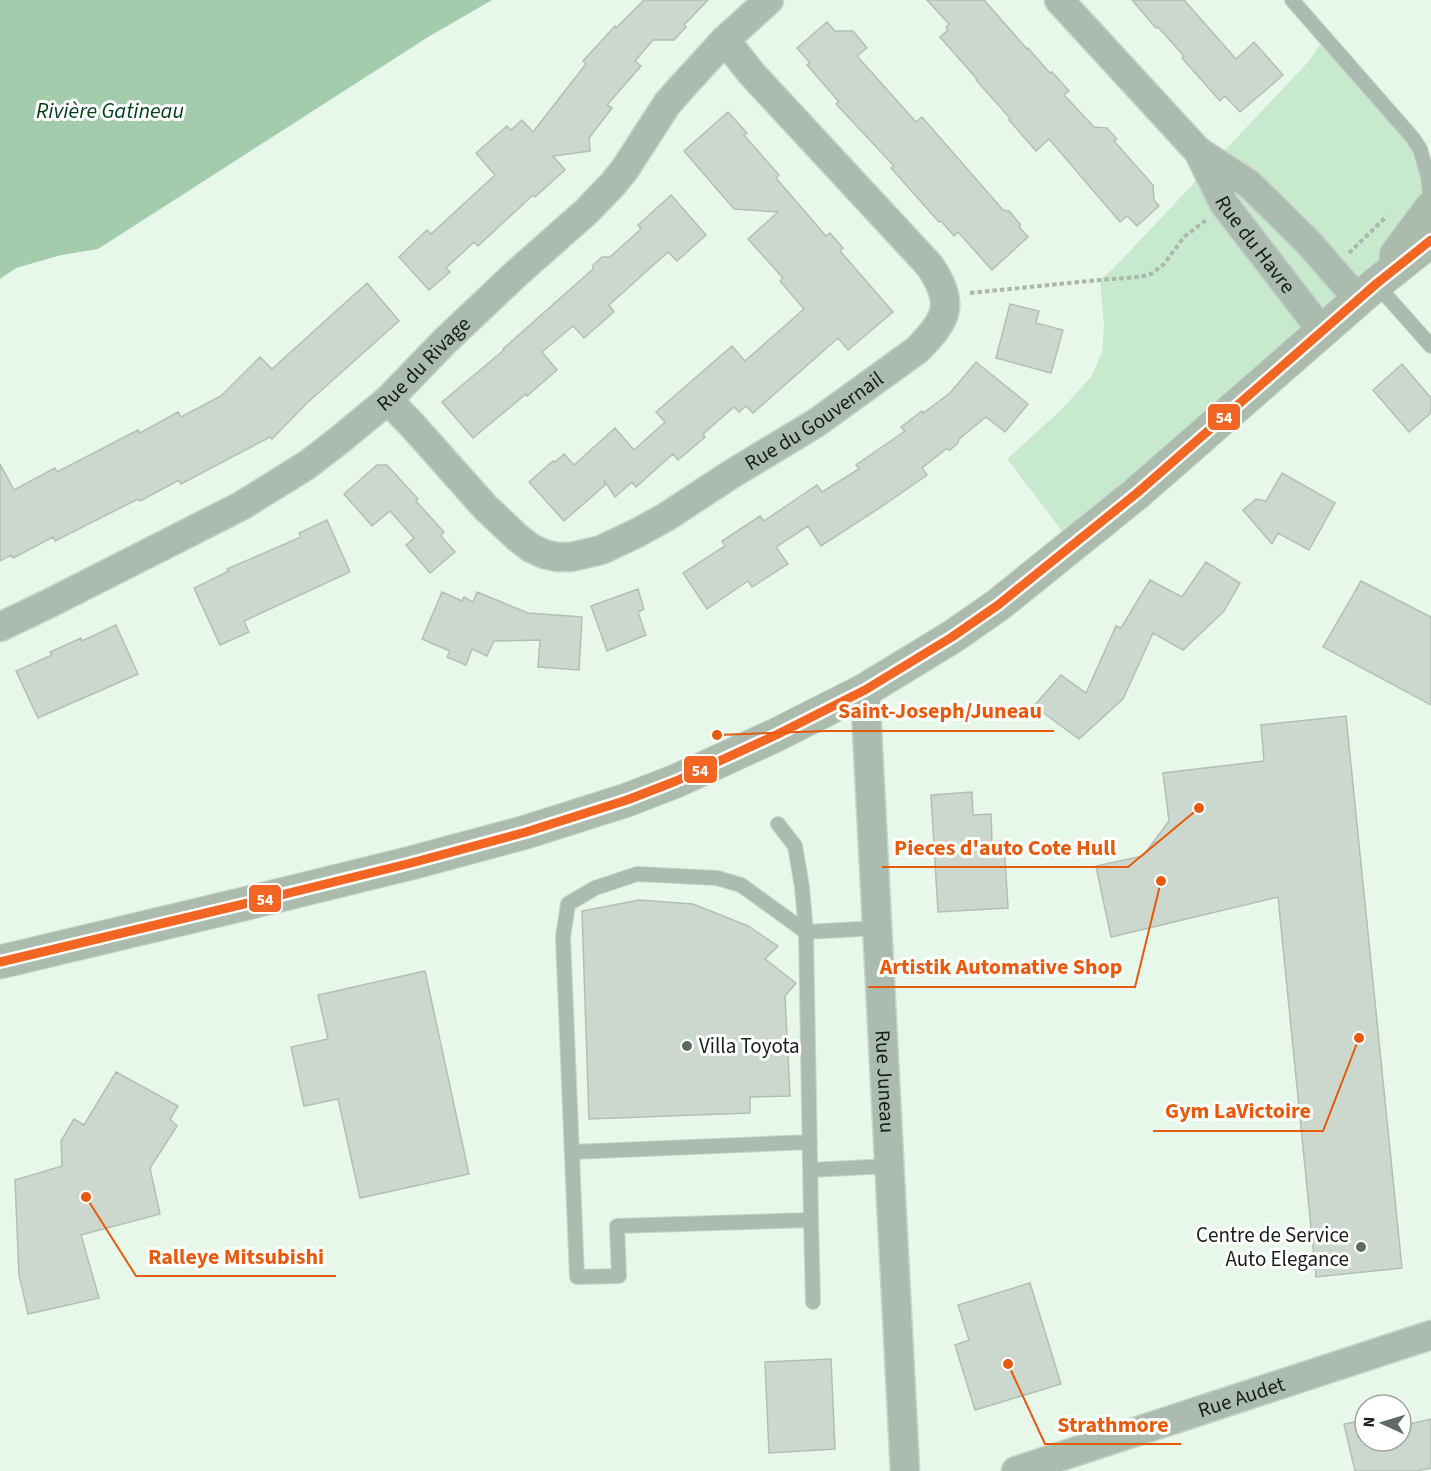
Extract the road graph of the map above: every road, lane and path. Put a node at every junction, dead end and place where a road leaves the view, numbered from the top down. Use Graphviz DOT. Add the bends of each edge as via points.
graph roads {
  1 [pos="769,0"];
  2 [pos="1059,0"];
  3 [pos="1292,0"];
  4 [pos="725,40"];
  5 [pos="1198,151"];
  6 [pos="1224,204"];
  7 [pos="1431,207"];
  8 [pos="1431,240"];
  9 [pos="1366,291"];
  10 [pos="946,295"];
  11 [pos="1322,331"];
  12 [pos="1431,346"];
  13 [pos="388,400"];
  14 [pos="0,627"];
  15 [pos="865,690"];
  16 [pos="778,824"];
  17 [pos="877,928"];
  18 [pos="806,932"];
  19 [pos="0,962"];
  20 [pos="810,1142"];
  21 [pos="572,1152"];
  22 [pos="890,1166"];
  23 [pos="810,1170"];
  24 [pos="811,1221"];
  25 [pos="813,1302"];
  26 [pos="1431,1335"];
  27 [pos="905,1471"];
  28 [pos="1016,1471"];
  1 -- 4 [label="street, Rue du Rivage"];
  2 -- 5 [label="street, Rue du Havre"];
  3 -- 7 [label="lane" via="1412,137 1428,177"];
  4 -- 10 [label="street" via="930,266"];
  4 -- 13 [label="street, Rue du Rivage" via="667,104 613,184 445,341"];
  5 -- 6 [label="street, Rue du Havre"];
  5 -- 9 [label="street, Rue du Havre" via="1249,184"];
  6 -- 10 [label="path" via="1184,237 1164,264 1151,274"];
  6 -- 11 [label="street, Rue du Havre"];
  7 -- 9 [label="main road"];
  8 -- 9 [label="main road"];
  9 -- 11 [label="main road"];
  9 -- 12 [label="lane"];
  10 -- 13 [label="street, Rue du Gouvernail" via="939,326 922,345 816,423 666,517 584,555 544,554 518,538"];
  11 -- 15 [label="main road" via="1137,493 998,605"];
  13 -- 14 [label="street, Rue du Rivage" via="307,465 241,506"];
  15 -- 17 [label="street, Rue Juneau"];
  15 -- 19 [label="main road" via="676,781 581,815 411,863"];
  16 -- 18 [label="lane" via="795,846"];
  17 -- 18 [label="lane"];
  17 -- 22 [label="street, Rue Juneau"];
  18 -- 20 [label="lane"];
  18 -- 21 [label="lane" via="741,885 717,878 637,874 595,888 568,904 563,937"];
  20 -- 21 [label="lane"];
  20 -- 23 [label="lane"];
  21 -- 24 [label="lane" via="577,1277 619,1276 617,1226"];
  22 -- 23 [label="lane"];
  22 -- 27 [label="street, Rue Juneau"];
  23 -- 24 [label="lane"];
  24 -- 25 [label="lane"];
  26 -- 28 [label="street, Rue Audet"];
}
